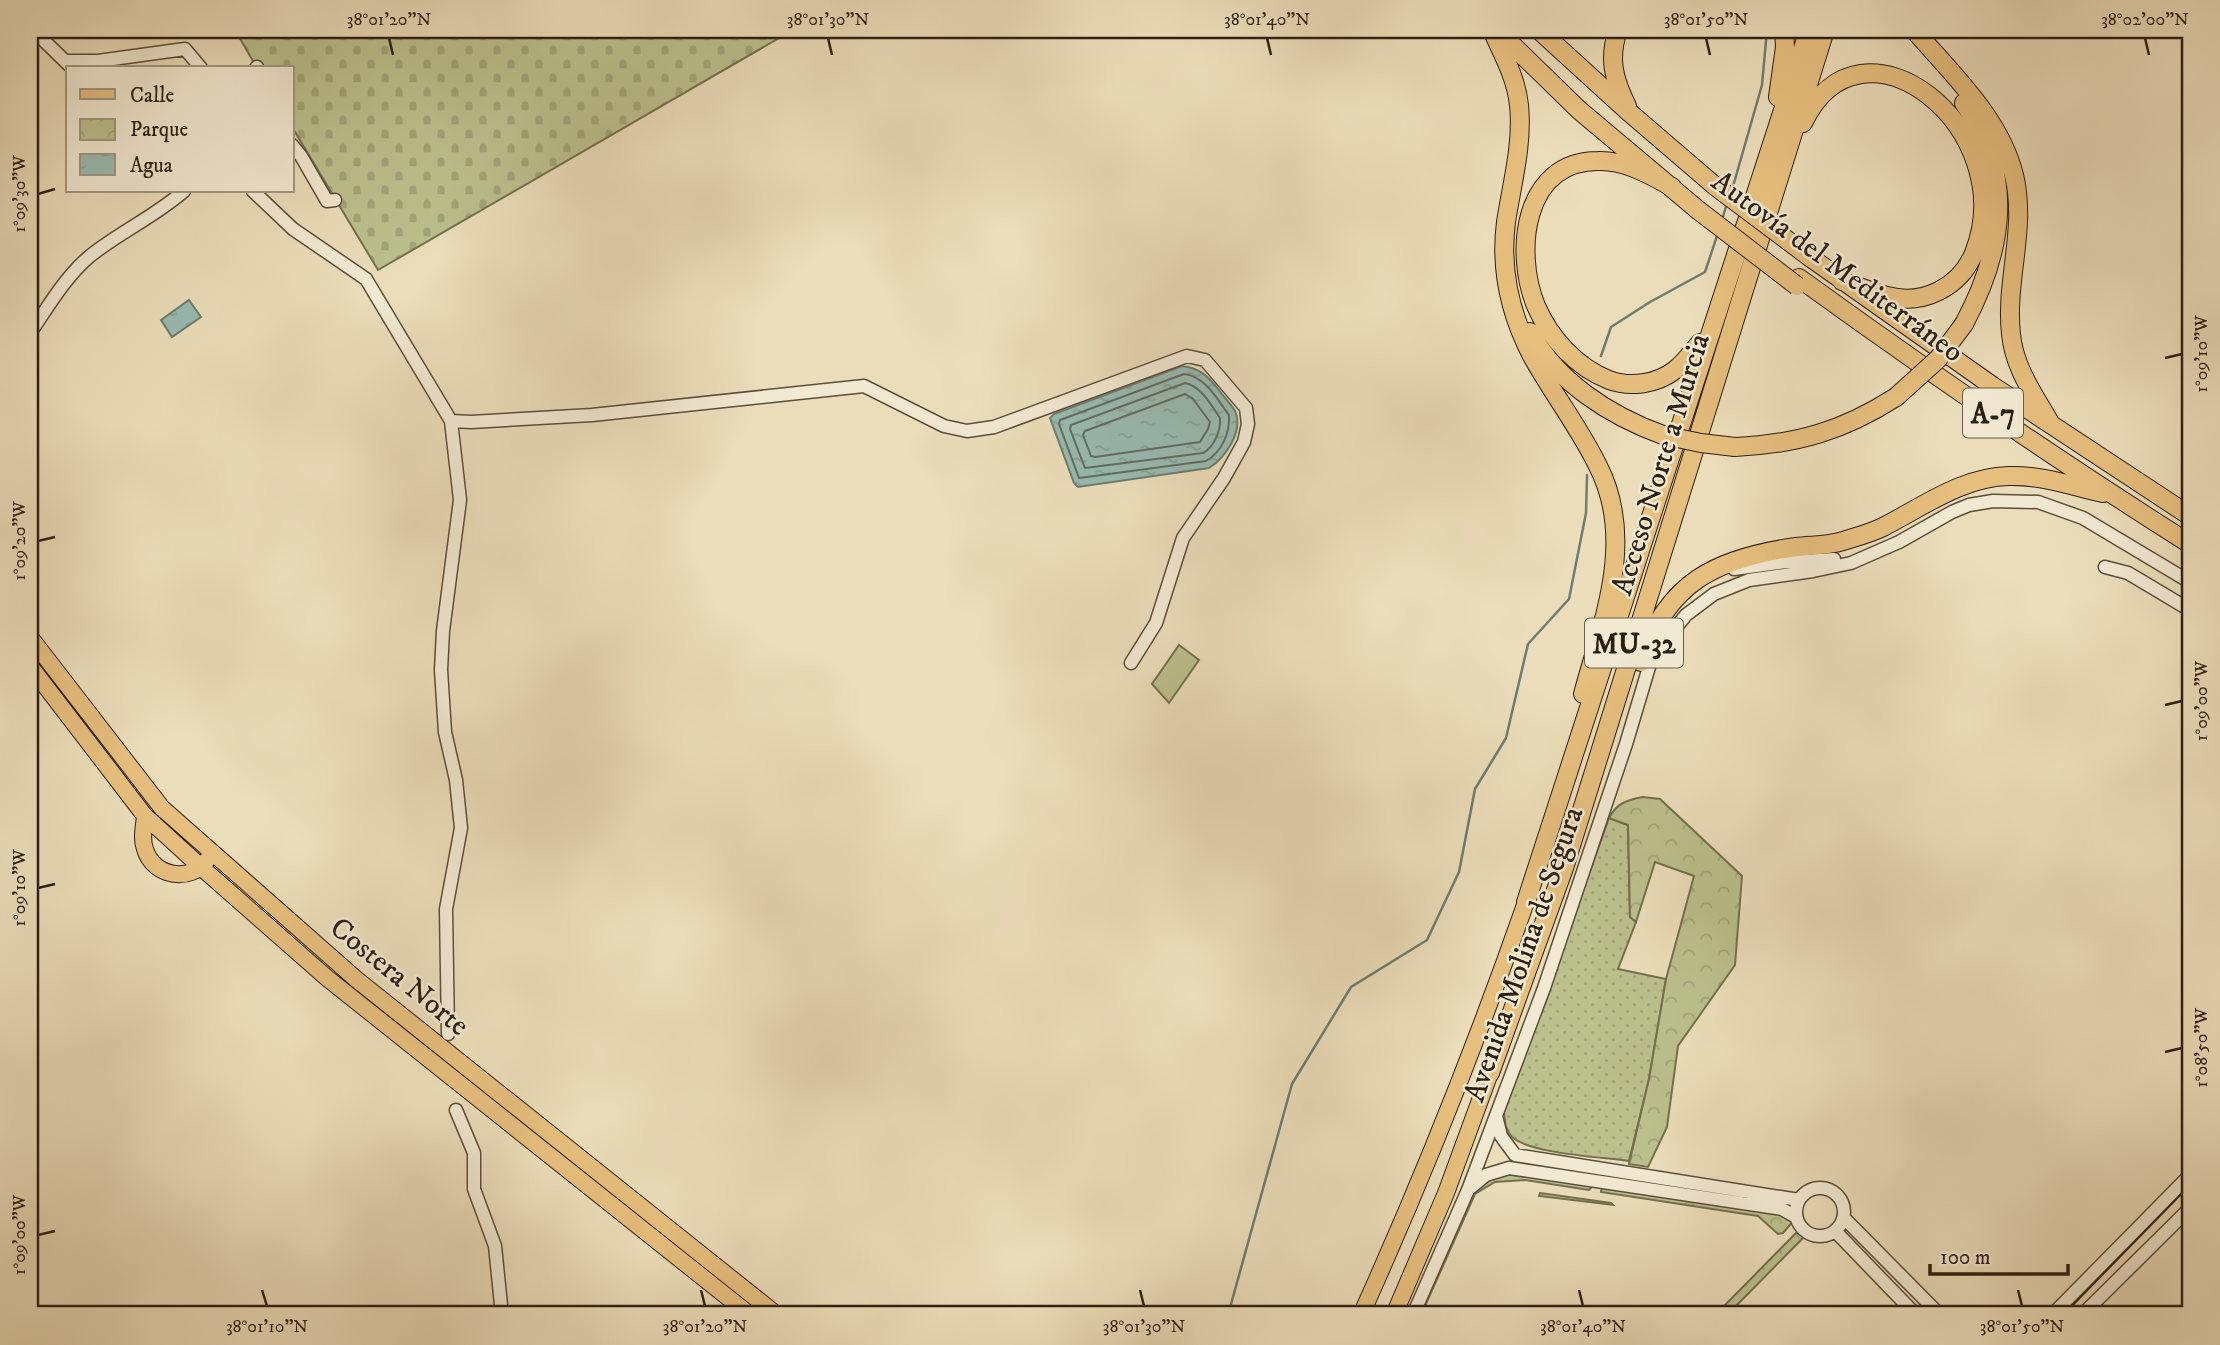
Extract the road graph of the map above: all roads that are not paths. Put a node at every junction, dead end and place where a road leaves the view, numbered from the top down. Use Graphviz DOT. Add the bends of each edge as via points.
graph roads {
  1 [pos="33,30"];
  2 [pos="1495,30"];
  3 [pos="1509,30"];
  4 [pos="1539,30"];
  5 [pos="1618,30"];
  6 [pos="1784,30"];
  7 [pos="1802,30"];
  8 [pos="1810,30"];
  9 [pos="1825,30"];
  10 [pos="1915,30"];
  11 [pos="69,65"];
  12 [pos="199,66"];
  13 [pos="1777,97"];
  14 [pos="1630,113"];
  15 [pos="294,147"];
  16 [pos="1672,187"];
  17 [pos="174,192"];
  18 [pos="183,192"];
  19 [pos="254,192"];
  20 [pos="335,200"];
  21 [pos="1700,206"];
  22 [pos="161,211"];
  23 [pos="1768,211"];
  24 [pos="1504,245"];
  25 [pos="1842,281"];
  26 [pos="1798,282"];
  27 [pos="30,333"];
  28 [pos="1700,343"];
  29 [pos="451,421"];
  30 [pos="2051,424"];
  31 [pos="2103,493"];
  32 [pos="2125,503"];
  33 [pos="2190,516"];
  34 [pos="2190,544"];
  35 [pos="1889,547"];
  36 [pos="2105,567"];
  37 [pos="1698,578"];
  38 [pos="2190,582"];
  39 [pos="2190,610"];
  40 [pos="30,637"];
  41 [pos="1131,663"];
  42 [pos="30,666"];
  43 [pos="1568,759"];
  44 [pos="145,816"];
  45 [pos="212,853"];
  46 [pos="202,868"];
  47 [pos="1564,868"];
  48 [pos="1526,902"];
  49 [pos="448,1034"];
  50 [pos="1490,1073"];
  51 [pos="456,1110"];
  52 [pos="1496,1116"];
  53 [pos="2190,1175"];
  54 [pos="1468,1190"];
  55 [pos="1799,1200"];
  56 [pos="2190,1208"];
  57 [pos="1796,1217"];
  58 [pos="1844,1218"];
  59 [pos="1836,1231"];
  60 [pos="502,1315"];
  61 [pos="750,1315"];
  62 [pos="777,1315"];
  63 [pos="1361,1315"];
  64 [pos="1394,1315"];
  65 [pos="1413,1315"];
  66 [pos="1916,1315"];
  67 [pos="1940,1315"];
  68 [pos="2052,1315"];
  69 [pos="2082,1315"];
  1 -- 11 [label="street"];
  2 -- 16 [label="highway" via="1579,110"];
  2 -- 24 [label="highway" via="1513,74 1519,107 1518,149"];
  3 -- 21 [label="highway, Autovía del Mediterráneo / A-7"];
  4 -- 14 [label="highway, Autovía del Mediterráneo / A-7"];
  5 -- 14 [label="highway" via="1612,64"];
  6 -- 13 [label="highway"];
  7 -- 13 [label="highway"];
  8 -- 48 [label="highway, Acceso Norte a Murcia / MU-32"];
  9 -- 23 [label="highway, Acceso Norte a Murcia / MU-32"];
  10 -- 24 [label="highway, bridge" via="1990,150 1998,185 1995,247 1964,324 1938,359 1896,397 1863,417 1785,443 1735,447 1663,435 1610,410 1554,367 1532,336 1521,316"];
  10 -- 30 [label="highway" via="1983,111 2010,163 2019,217 2011,335 2022,374"];
  11 -- 12 [label="street" via="185,49"];
  13 -- 28 [label="highway"];
  14 -- 25 [label="highway, Autovía del Mediterráneo / A-7, bridge" via="1715,186"];
  15 -- 20 [label="street" via="327,201"];
  16 -- 21 [label="highway"];
  16 -- 28 [label="highway" via="1622,164 1597,160 1559,172 1545,185 1529,214 1529,285 1547,327 1563,349 1600,377 1619,384 1657,380 1674,371"];
  17 -- 22 [label="street"];
  18 -- 22 [label="street"];
  19 -- 29 [label="street" via="293,229 366,279"];
  21 -- 26 [label="highway, Autovía del Mediterráneo / A-7"];
  22 -- 27 [label="street" via="88,258"];
  23 -- 25 [label="highway" via="1781,190 1809,111 1838,79 1864,70 1886,71 1909,79 1941,102 1969,141 1982,181 1983,213 1966,268 1940,291 1910,299 1888,297"];
  23 -- 47 [label="highway, Acceso Norte a Murcia / MU-32"];
  24 -- 43 [label="highway" via="1504,273 1522,338 1599,467 1615,523 1610,595"];
  25 -- 30 [label="highway, Autovía del Mediterráneo / A-7"];
  26 -- 31 [label="highway" via="1892,355"];
  26 -- 32 [label="highway, Autovía del Mediterráneo / A-7"];
  28 -- 43 [label="highway"];
  29 -- 41 [label="street" via="592,415 864,386 944,426 967,431 994,426 1187,356 1205,360 1245,408 1244,442 1183,538 1156,624"];
  29 -- 49 [label="street" via="460,500 441,670 445,732 461,828 446,909"];
  30 -- 33 [label="highway, Autovía del Mediterráneo / A-7"];
  31 -- 32 [label="highway"];
  31 -- 37 [label="highway" via="2043,478 1975,481 1880,529 1839,543 1756,554"];
  32 -- 34 [label="highway, Autovía del Mediterráneo / A-7"];
  35 -- 37 [label="street" via="1824,561 1743,566"];
  35 -- 38 [label="street" via="1969,505 2038,502 2097,524"];
  35 -- 52 [label="street, Avenida Molina de Segura" via="1851,562 1749,580 1714,594 1686,615 1652,657 1544,988"];
  36 -- 39 [label="street" via="2128,573"];
  37 -- 47 [label="highway" via="1665,609 1648,640 1602,783"];
  40 -- 45 [label="main road, Costera Norte" via="162,808"];
  42 -- 44 [label="main road, Costera Norte"];
  43 -- 48 [label="highway"];
  44 -- 46 [label="main road, Costera Norte"];
  44 -- 46 [label="main road" via="145,852 155,865 182,875"];
  45 -- 46 [label="main road"];
  45 -- 62 [label="main road, Costera Norte" via="356,979"];
  46 -- 61 [label="main road, Costera Norte" via="327,978"];
  47 -- 50 [label="highway, Acceso Norte a Murcia / MU-32"];
  48 -- 63 [label="main road, Avenida Molina de Segura" via="1471,1056"];
  50 -- 64 [label="main road, Avenida Molina de Segura"];
  51 -- 60 [label="street" via="474,1153 474,1189 495,1246"];
  52 -- 54 [label="street, Avenida Molina de Segura"];
  52 -- 55 [label="street" via="1501,1136 1515,1155"];
  53 -- 68 [label="street"];
  54 -- 57 [label="street" via="1486,1175 1509,1168 1782,1209"];
  54 -- 65 [label="street, Avenida Molina de Segura"];
  55 -- 57 [label="street"];
  55 -- 58 [label="street" via="1812,1190 1828,1189 1842,1202"];
  56 -- 69 [label="street"];
  57 -- 59 [label="street" via="1812,1235 1828,1236"];
  58 -- 59 [label="street"];
  58 -- 67 [label="street"];
  59 -- 66 [label="street"];
}
